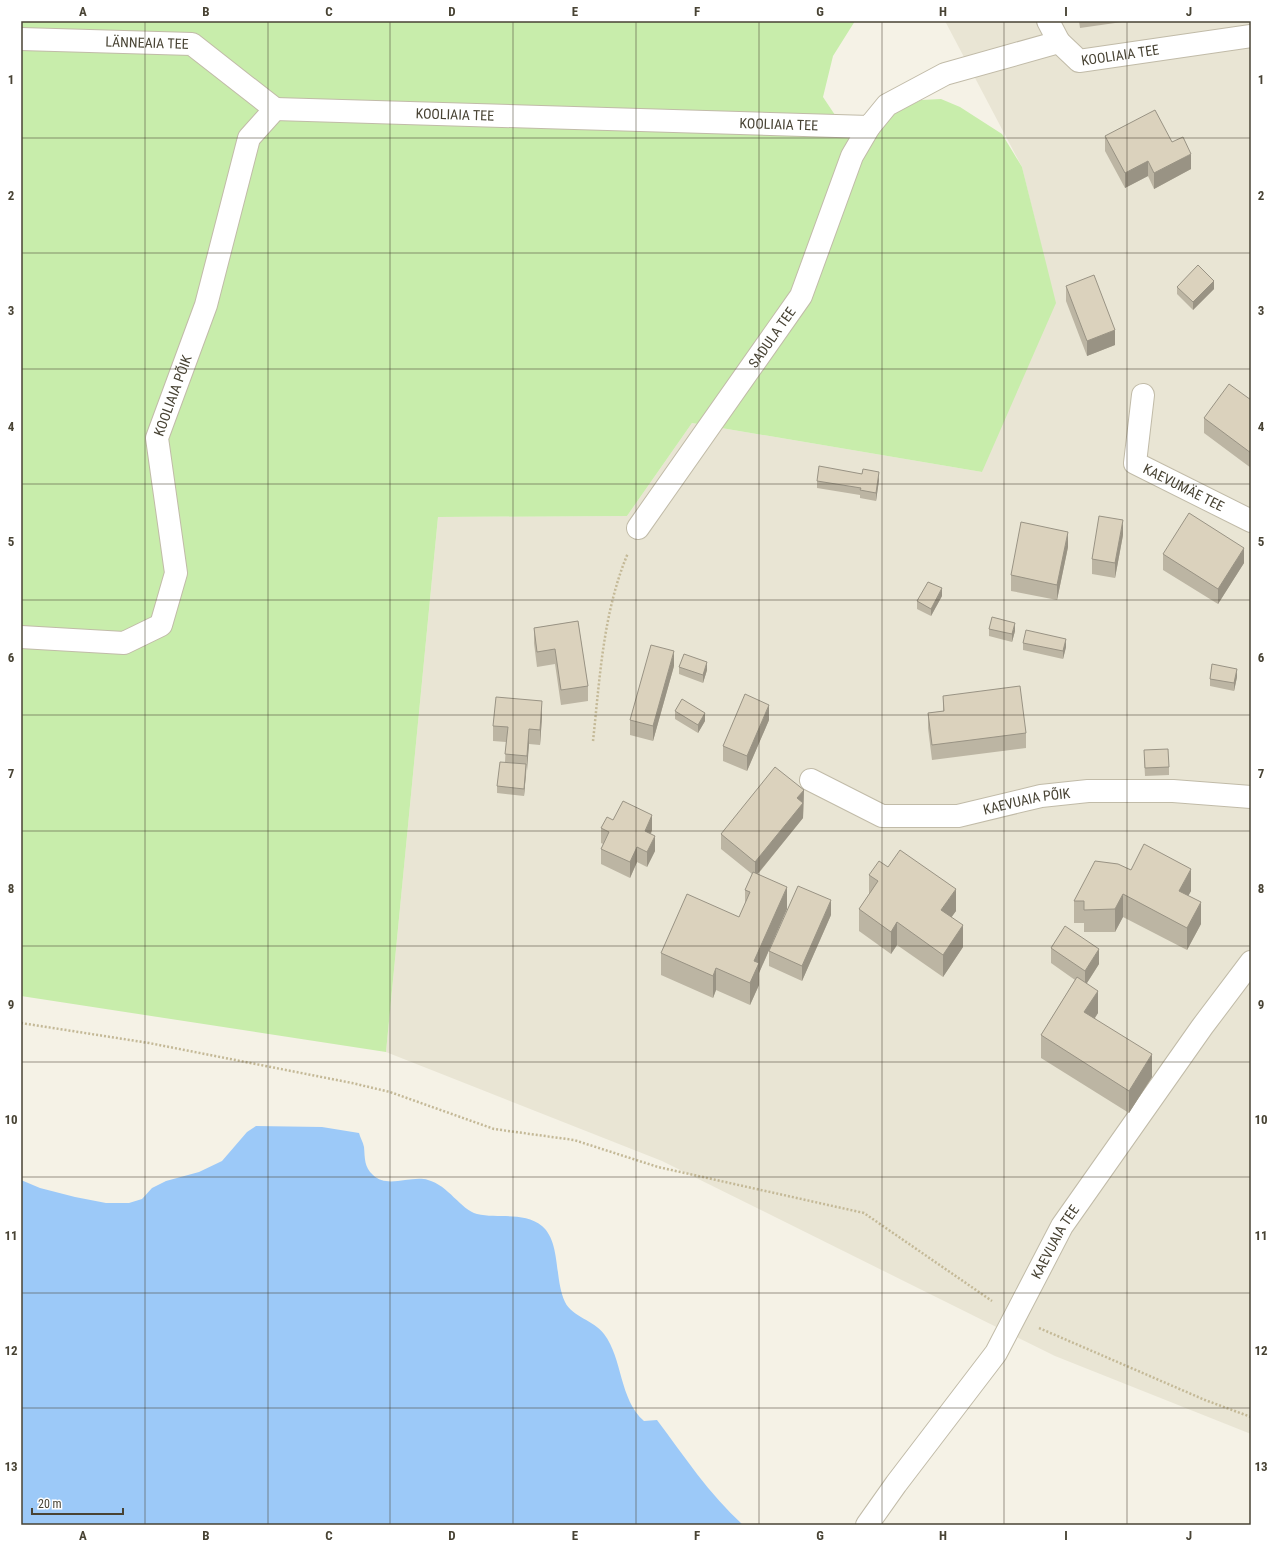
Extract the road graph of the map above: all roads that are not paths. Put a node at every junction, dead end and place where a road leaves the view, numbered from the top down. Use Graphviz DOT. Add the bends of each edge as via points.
graph roads {
  1 [pos="1048,21"];
  2 [pos="1251,36"];
  3 [pos="21,38"];
  4 [pos="1059,42"];
  5 [pos="275,109"];
  6 [pos="869,127"];
  7 [pos="1143,395"];
  8 [pos="1251,521"];
  9 [pos="638,528"];
  10 [pos="21,637"];
  11 [pos="811,780"];
  12 [pos="1251,797"];
  13 [pos="1251,962"];
  14 [pos="867,1525"];
  1 -- 4 [label="street"];
  2 -- 4 [label="street, KOOLIAIA TEE" via="1079,61"];
  3 -- 5 [label="street, LÄNNEAIA TEE" via="192,44"];
  4 -- 6 [label="street" via="945,74 887,105"];
  5 -- 6 [label="street, KOOLIAIA TEE"];
  5 -- 10 [label="street, KOOLIAIA PÕIK" via="249,138 206,306 157,438 176,573 161,625 124,643"];
  6 -- 9 [label="street, SADULA TEE" via="852,156 801,296"];
  7 -- 8 [label="street, KAEVUMÄE TEE" via="1135,463"];
  11 -- 12 [label="street, KAEVUAIA PÕIK" via="882,816 958,816 1041,796 1088,791 1173,791"];
  13 -- 14 [label="street, KAEVUAIA TEE" via="1202,1027 1062,1226 996,1353"];
}
